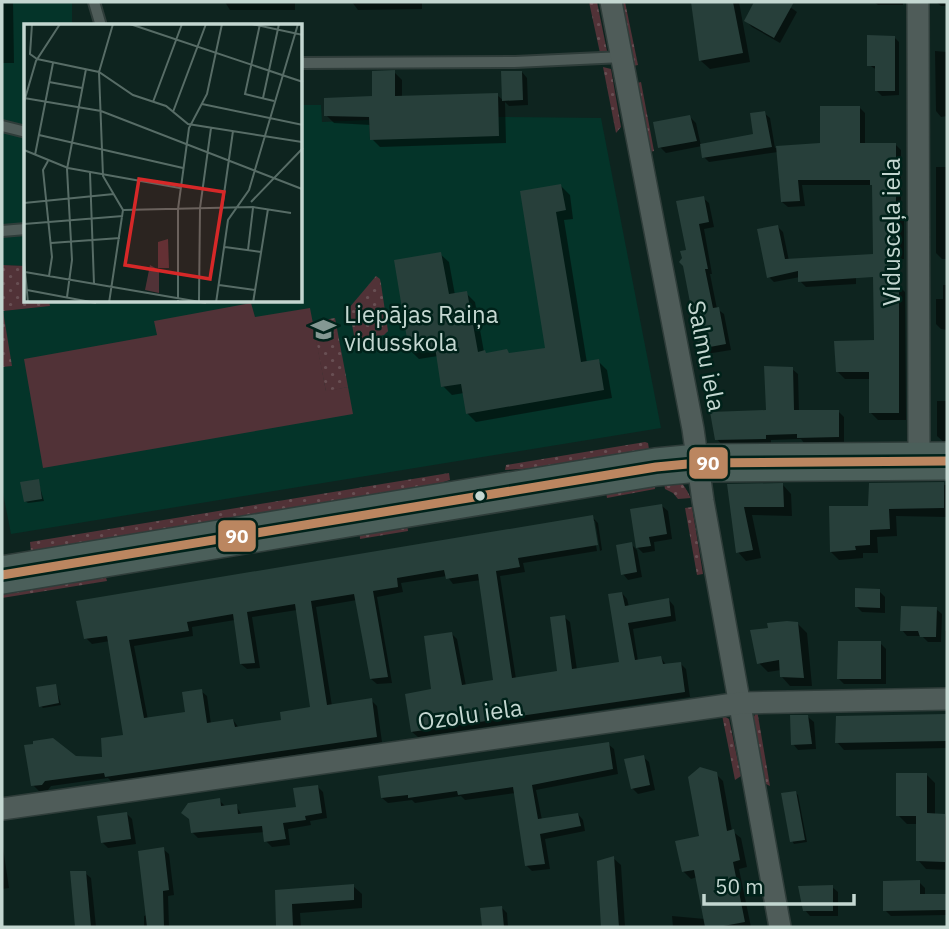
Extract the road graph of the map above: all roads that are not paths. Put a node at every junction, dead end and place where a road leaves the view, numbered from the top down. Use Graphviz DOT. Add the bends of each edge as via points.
graph roads {
  1 [pos="94,2"];
  2 [pos="611,2"];
  3 [pos="918,2"];
  4 [pos="100,24"];
  5 [pos="623,57"];
  6 [pos="303,63"];
  7 [pos="2,126"];
  8 [pos="24,132"];
  9 [pos="24,229"];
  10 [pos="2,230"];
  11 [pos="933,461"];
  12 [pos="698,463"];
  13 [pos="2,575"];
  14 [pos="947,699"];
  15 [pos="741,703"];
  16 [pos="2,809"];
  17 [pos="780,927"];
  1 -- 4 [label="lane"];
  2 -- 5 [label="street, Salmu iela"];
  3 -- 11 [label="street, Vidusceļa iela"];
  5 -- 6 [label="lane"];
  5 -- 12 [label="street, Salmu iela"];
  7 -- 8 [label="lane"];
  9 -- 10 [label="lane"];
  11 -- 12 [label="highway"];
  12 -- 13 [label="highway"];
  12 -- 15 [label="street, Salmu iela"];
  14 -- 15 [label="street, Ozolu iela"];
  15 -- 16 [label="street, Ozolu iela"];
  15 -- 17 [label="street, Salmu iela"];
}
